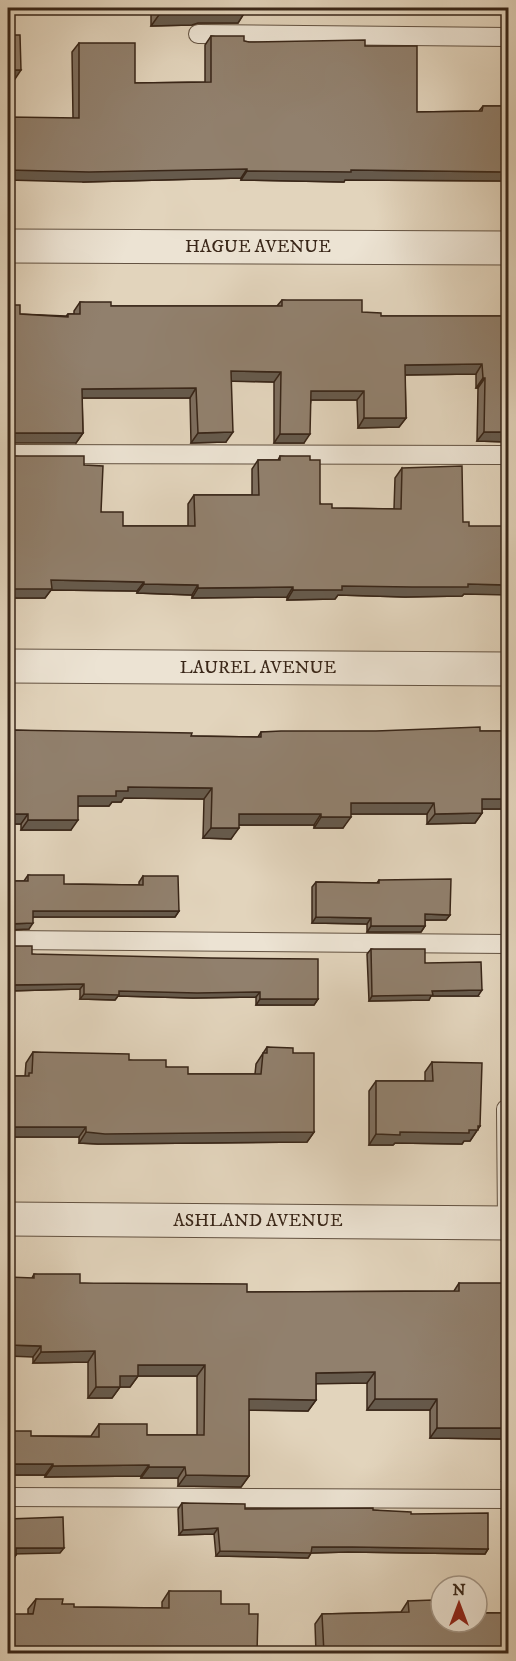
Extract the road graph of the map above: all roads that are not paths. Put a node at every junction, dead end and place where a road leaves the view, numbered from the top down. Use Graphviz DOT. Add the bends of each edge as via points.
graph roads {
  1 [pos="198,34"];
  2 [pos="508,37"];
  3 [pos="8,246"];
  4 [pos="508,248"];
  5 [pos="8,454"];
  6 [pos="508,455"];
  7 [pos="8,666"];
  8 [pos="508,669"];
  9 [pos="8,940"];
  10 [pos="508,944"];
  11 [pos="506,1109"];
  12 [pos="8,1219"];
  13 [pos="508,1223"];
  14 [pos="8,1497"];
  15 [pos="508,1499"];
  1 -- 2 [label="lane"];
  3 -- 4 [label="street, HAGUE AVENUE"];
  5 -- 6 [label="lane"];
  7 -- 8 [label="street, LAUREL AVENUE"];
  9 -- 10 [label="lane"];
  11 -- 13 [label="lane"];
  12 -- 13 [label="street, ASHLAND AVENUE"];
  14 -- 15 [label="lane"];
}
